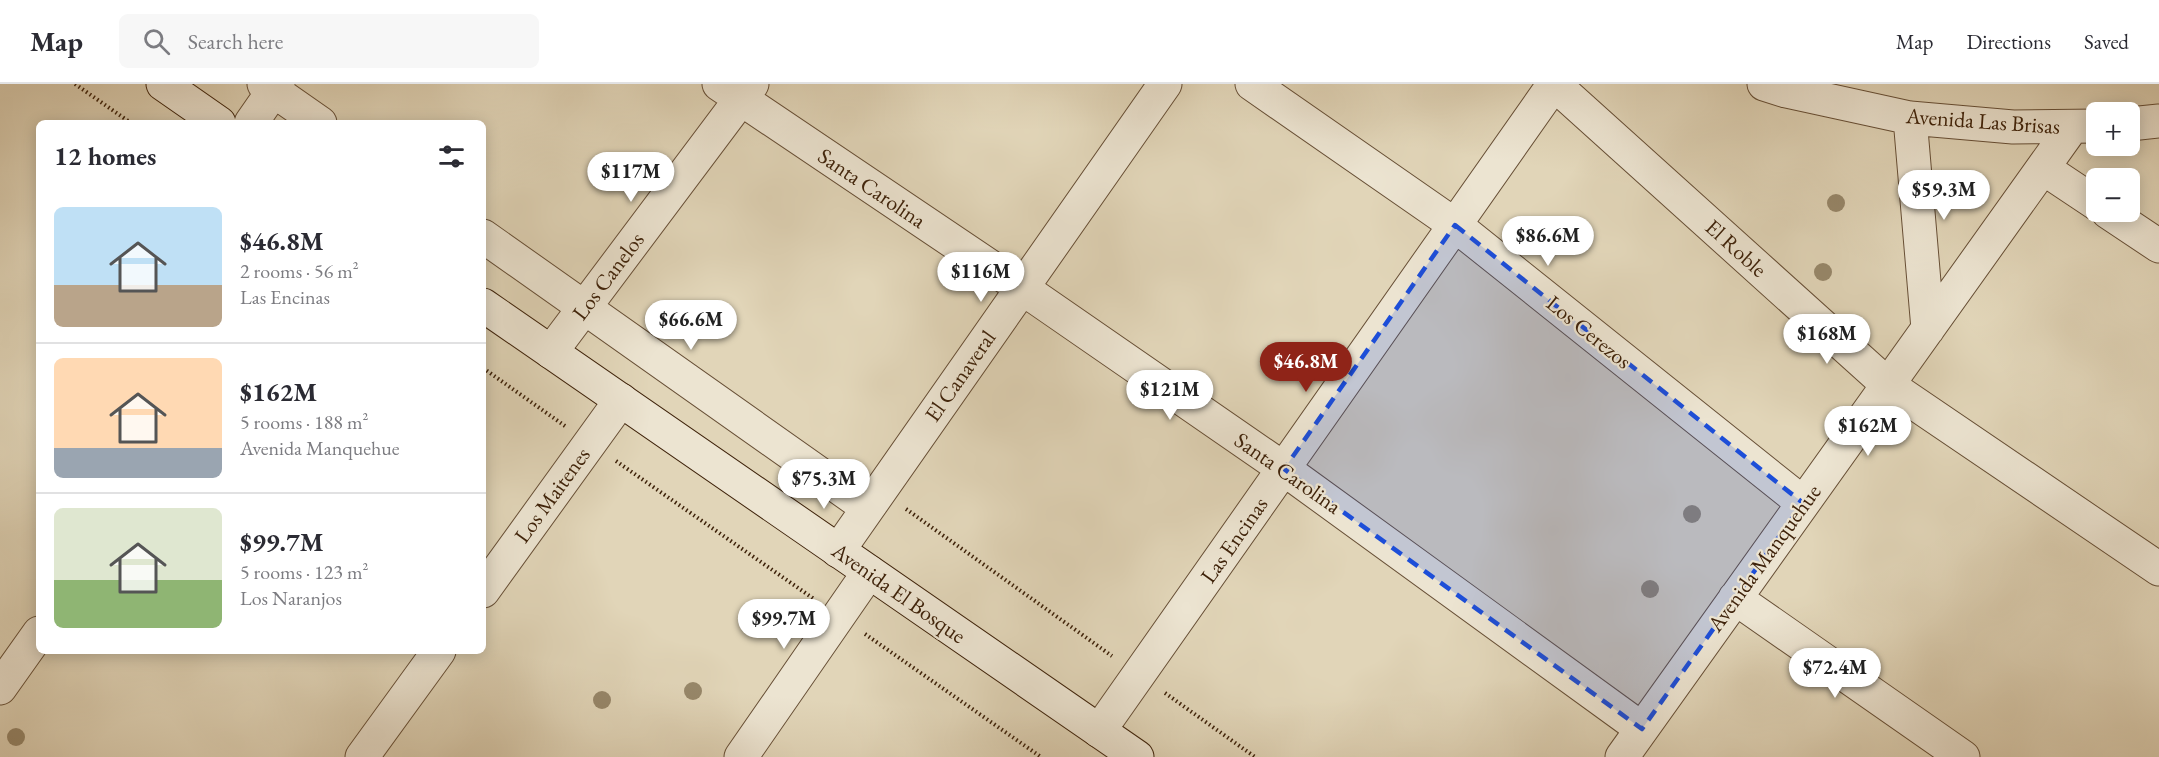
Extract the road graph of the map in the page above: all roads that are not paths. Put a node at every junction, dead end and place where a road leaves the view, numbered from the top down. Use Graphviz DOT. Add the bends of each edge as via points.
graph roads {
  1 [pos="163,84"];
  2 [pos="1165,84"];
  3 [pos="1252,84"];
  4 [pos="1554,84"];
  5 [pos="1764,84"];
  6 [pos="272,86"];
  7 [pos="737,89"];
  8 [pos="1824,91"];
  9 [pos="1910,118"];
  10 [pos="215,120"];
  11 [pos="253,120"];
  12 [pos="316,120"];
  13 [pos="2159,121"];
  14 [pos="2140,123"];
  15 [pos="2085,127"];
  16 [pos="2043,168"];
  17 [pos="2086,197"];
  18 [pos="2123,222"];
  19 [pos="1455,225"];
  20 [pos="486,238"];
  21 [pos="2159,246"];
  22 [pos="1022,288"];
  23 [pos="486,307"];
  24 [pos="585,307"];
  25 [pos="1928,329"];
  26 [pos="551,352"];
  27 [pos="1888,385"];
  28 [pos="621,400"];
  29 [pos="1284,469"];
  30 [pos="1803,503"];
  31 [pos="868,508"];
  32 [pos="838,551"];
  33 [pos="2159,569"];
  34 [pos="869,572"];
  35 [pos="486,587"];
  36 [pos="1736,598"];
  37 [pos="36,637"];
  38 [pos="437,654"];
  39 [pos="0,688"];
  40 [pos="1642,729"];
  41 [pos="1119,748"];
  42 [pos="362,757"];
  43 [pos="741,757"];
  44 [pos="1622,757"];
  45 [pos="1963,757"];
  1 -- 10 [label="street"];
  2 -- 22 [label="street, El Canaveral"];
  3 -- 19 [label="street, Los Cerezos"];
  4 -- 19 [label="street, Las Encinas"];
  4 -- 27 [label="street, El Roble"];
  5 -- 8 [label="street, Avenida Las Brisas"];
  6 -- 11 [label="street"];
  6 -- 12 [label="street"];
  7 -- 22 [label="street, Santa Carolina"];
  7 -- 24 [label="street, Los Canelos"];
  8 -- 9 [label="street, Avenida Las Brisas"];
  9 -- 15 [label="street, Avenida Las Brisas" via="2013,127"];
  9 -- 25 [label="street"];
  13 -- 14 [label="street"];
  15 -- 16 [label="street, Avenida Manquehue"];
  16 -- 17 [label="street"];
  16 -- 25 [label="street, Avenida Manquehue"];
  18 -- 21 [label="street"];
  19 -- 29 [label="street, Las Encinas"];
  19 -- 30 [label="street, Los Cerezos"];
  20 -- 24 [label="street"];
  22 -- 29 [label="street, Santa Carolina"];
  22 -- 31 [label="street, El Canaveral"];
  23 -- 26 [label="street, Avenida El Bosque"];
  24 -- 26 [label="street, Los Canelos"];
  24 -- 31 [label="street"];
  25 -- 27 [label="street, Avenida Manquehue"];
  26 -- 28 [label="street, Avenida El Bosque"];
  27 -- 30 [label="street, Avenida Manquehue"];
  27 -- 33 [label="street, El Roble"];
  28 -- 32 [label="street, Avenida El Bosque"];
  28 -- 35 [label="street, Los Maitenes"];
  29 -- 40 [label="street, Santa Carolina"];
  29 -- 41 [label="street, Las Encinas"];
  30 -- 36 [label="street, Avenida Manquehue"];
  31 -- 32 [label="street, El Canaveral"];
  32 -- 34 [label="street, Avenida El Bosque"];
  34 -- 41 [label="street, Avenida El Bosque"];
  34 -- 43 [label="street"];
  36 -- 40 [label="street, Avenida Manquehue"];
  36 -- 45 [label="street"];
  37 -- 39 [label="street"];
  38 -- 42 [label="street"];
  40 -- 44 [label="street, Avenida Manquehue"];
}
